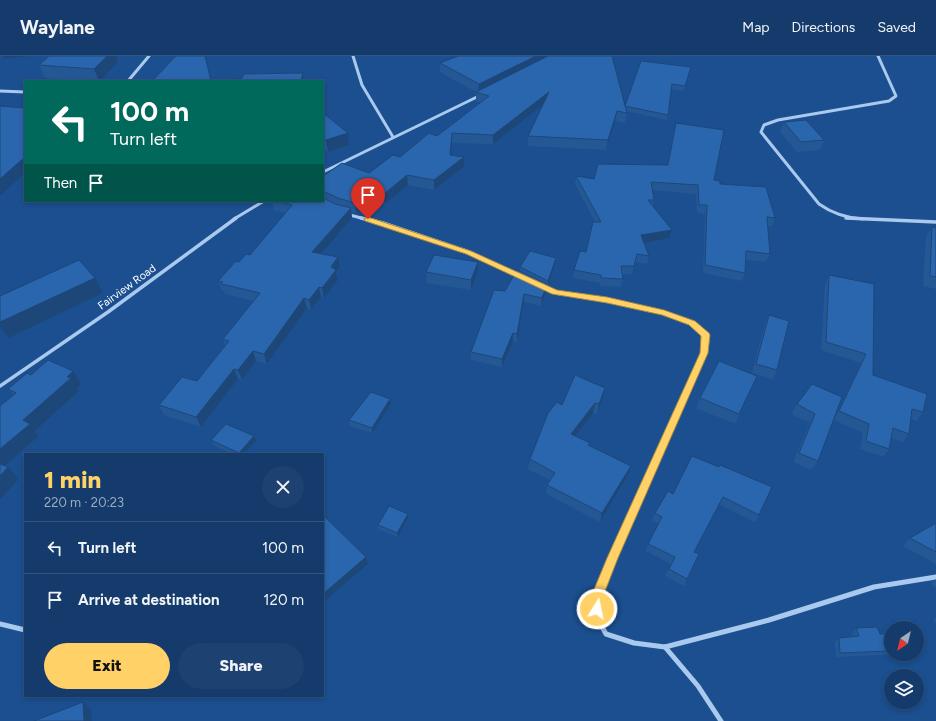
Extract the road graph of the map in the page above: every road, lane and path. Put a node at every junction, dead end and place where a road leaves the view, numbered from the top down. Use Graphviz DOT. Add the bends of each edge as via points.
graph roads {
  1 [pos="149,56"];
  2 [pos="354,56"];
  3 [pos="878,56"];
  4 [pos="129,80"];
  5 [pos="0,91"];
  6 [pos="24,92"];
  7 [pos="484,93"];
  8 [pos="393,137"];
  9 [pos="324,172"];
  10 [pos="262,202"];
  11 [pos="338,211"];
  12 [pos="936,222"];
  13 [pos="523,278"];
  14 [pos="536,284"];
  15 [pos="0,386"];
  16 [pos="936,577"];
  17 [pos="0,624"];
  18 [pos="24,630"];
  19 [pos="665,647"];
  20 [pos="720,721"];
  1 -- 4 [label="street"];
  2 -- 8 [label="street" via="362,84"];
  3 -- 12 [label="street" via="896,96 890,101 778,120 764,125 761,132 819,204 830,212 847,218"];
  5 -- 6 [label="street"];
  7 -- 8 [label="street"];
  8 -- 9 [label="street"];
  10 -- 15 [label="street, Fairview Road" via="229,222 108,312"];
  11 -- 13 [label="street" via="469,252"];
  14 -- 19 [label="street" via="555,293 607,300 664,312 692,323 706,335 704,353 596,599 597,618 606,634 634,643"];
  16 -- 19 [label="street" via="874,587 769,620"];
  17 -- 18 [label="street"];
  19 -- 20 [label="street" via="698,686"];
}
